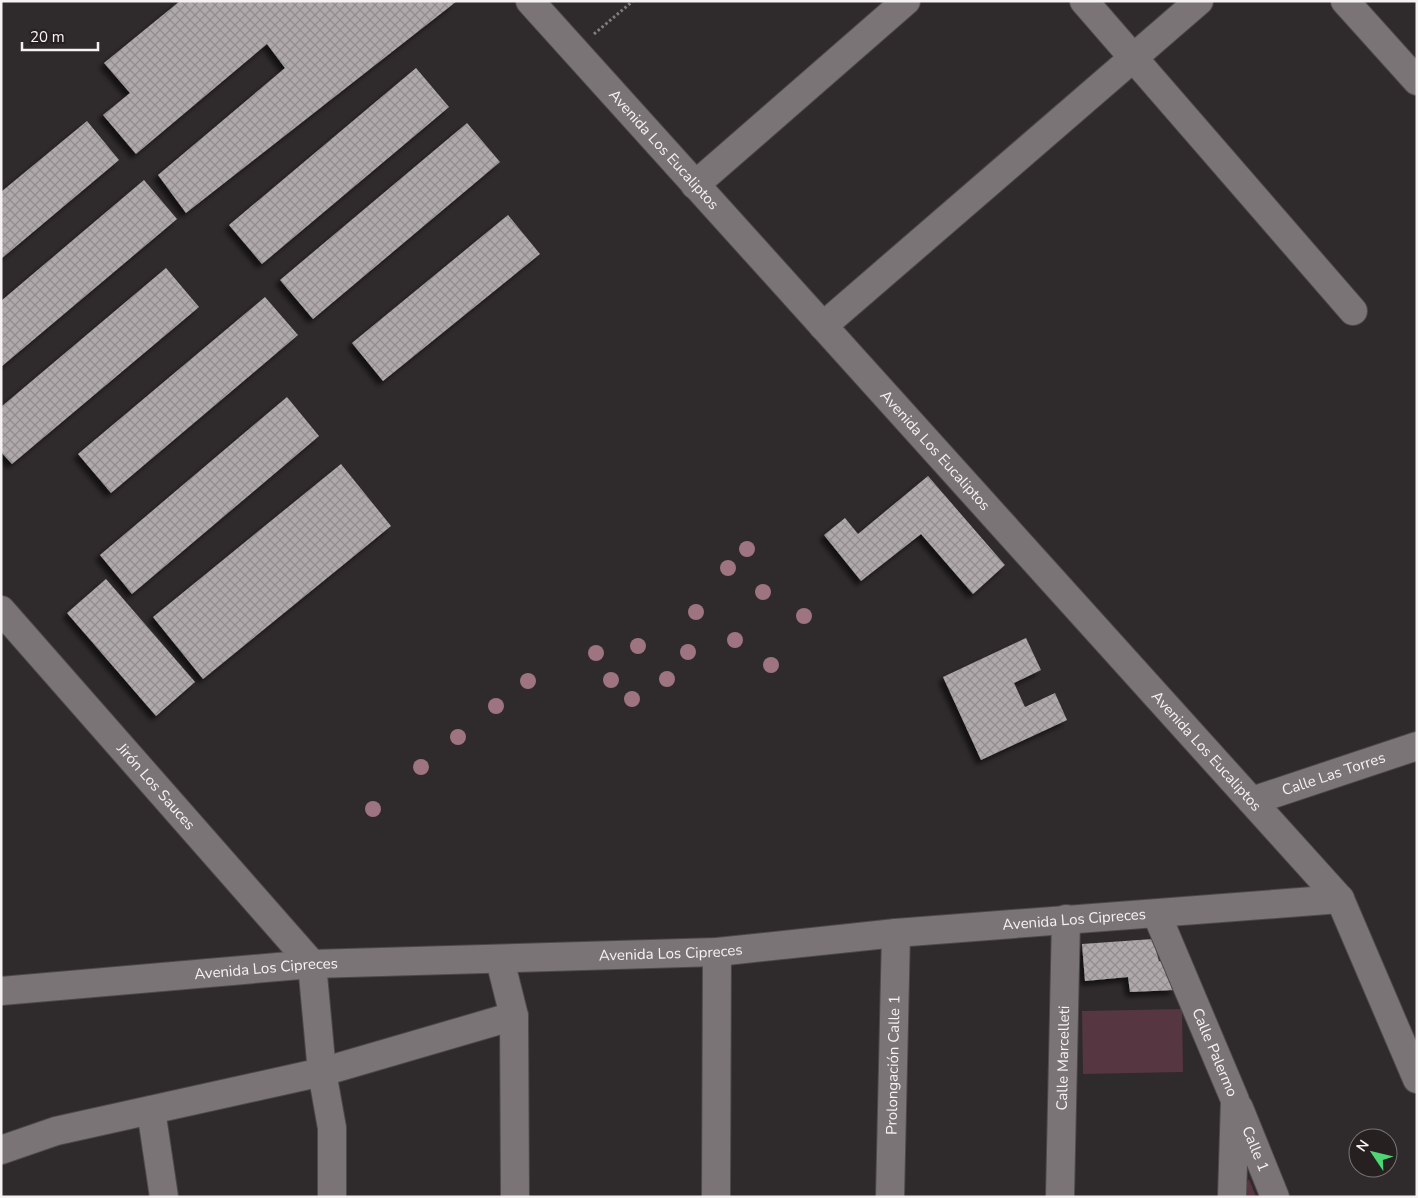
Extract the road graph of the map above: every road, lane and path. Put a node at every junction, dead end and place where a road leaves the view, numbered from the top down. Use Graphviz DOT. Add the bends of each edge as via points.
graph roads {
  1 [pos="530,1"];
  2 [pos="633,1"];
  3 [pos="906,1"];
  4 [pos="1084,1"];
  5 [pos="1199,1"];
  6 [pos="1345,1"];
  7 [pos="574,50"];
  8 [pos="1132,59"];
  9 [pos="1417,81"];
  10 [pos="696,185"];
  11 [pos="1353,311"];
  12 [pos="823,326"];
  13 [pos="1,610"];
  14 [pos="1417,746"];
  15 [pos="1252,802"];
  16 [pos="1340,899"];
  17 [pos="1157,915"];
  18 [pos="1066,919"];
  19 [pos="896,933"];
  20 [pos="718,952"];
  21 [pos="500,960"];
  22 [pos="312,964"];
  23 [pos="1,991"];
  24 [pos="514,1016"];
  25 [pos="322,1072"];
  26 [pos="1417,1079"];
  27 [pos="1235,1100"];
  28 [pos="151,1110"];
  29 [pos="1,1150"];
  30 [pos="164,1197"];
  31 [pos="332,1197"];
  32 [pos="515,1197"];
  33 [pos="716,1197"];
  34 [pos="890,1197"];
  35 [pos="1060,1197"];
  36 [pos="1232,1197"];
  37 [pos="1275,1197"];
  1 -- 7 [label="street, Avenida Los Eucaliptos"];
  2 -- 7 [label="path"];
  3 -- 10 [label="street"];
  4 -- 8 [label="street"];
  5 -- 8 [label="street"];
  6 -- 9 [label="street"];
  7 -- 10 [label="street, Avenida Los Eucaliptos"];
  8 -- 11 [label="street"];
  8 -- 12 [label="street"];
  10 -- 12 [label="street, Avenida Los Eucaliptos"];
  12 -- 15 [label="street, Avenida Los Eucaliptos"];
  13 -- 22 [label="street, Jirón Los Sauces"];
  14 -- 15 [label="street, Calle Las Torres"];
  15 -- 16 [label="street, Avenida Los Eucaliptos"];
  16 -- 17 [label="street, Avenida Los Cipreces"];
  16 -- 26 [label="street, Avenida Los Eucaliptos"];
  17 -- 18 [label="street, Avenida Los Cipreces"];
  17 -- 27 [label="street, Calle Palermo"];
  18 -- 19 [label="street, Avenida Los Cipreces"];
  18 -- 35 [label="street, Calle Marcelleti"];
  19 -- 20 [label="street, Avenida Los Cipreces"];
  19 -- 34 [label="street, Prolongación Calle 1"];
  20 -- 21 [label="street, Avenida Los Cipreces"];
  20 -- 33 [label="street"];
  21 -- 22 [label="street, Avenida Los Cipreces"];
  21 -- 24 [label="street"];
  22 -- 23 [label="street, Avenida Los Cipreces"];
  22 -- 25 [label="street"];
  24 -- 25 [label="street"];
  24 -- 32 [label="street"];
  25 -- 28 [label="street"];
  25 -- 31 [label="street" via="332,1128"];
  27 -- 36 [label="street, Calle Palermo"];
  27 -- 37 [label="street, Calle 1"];
  28 -- 29 [label="street" via="56,1131"];
  28 -- 30 [label="street"];
}
